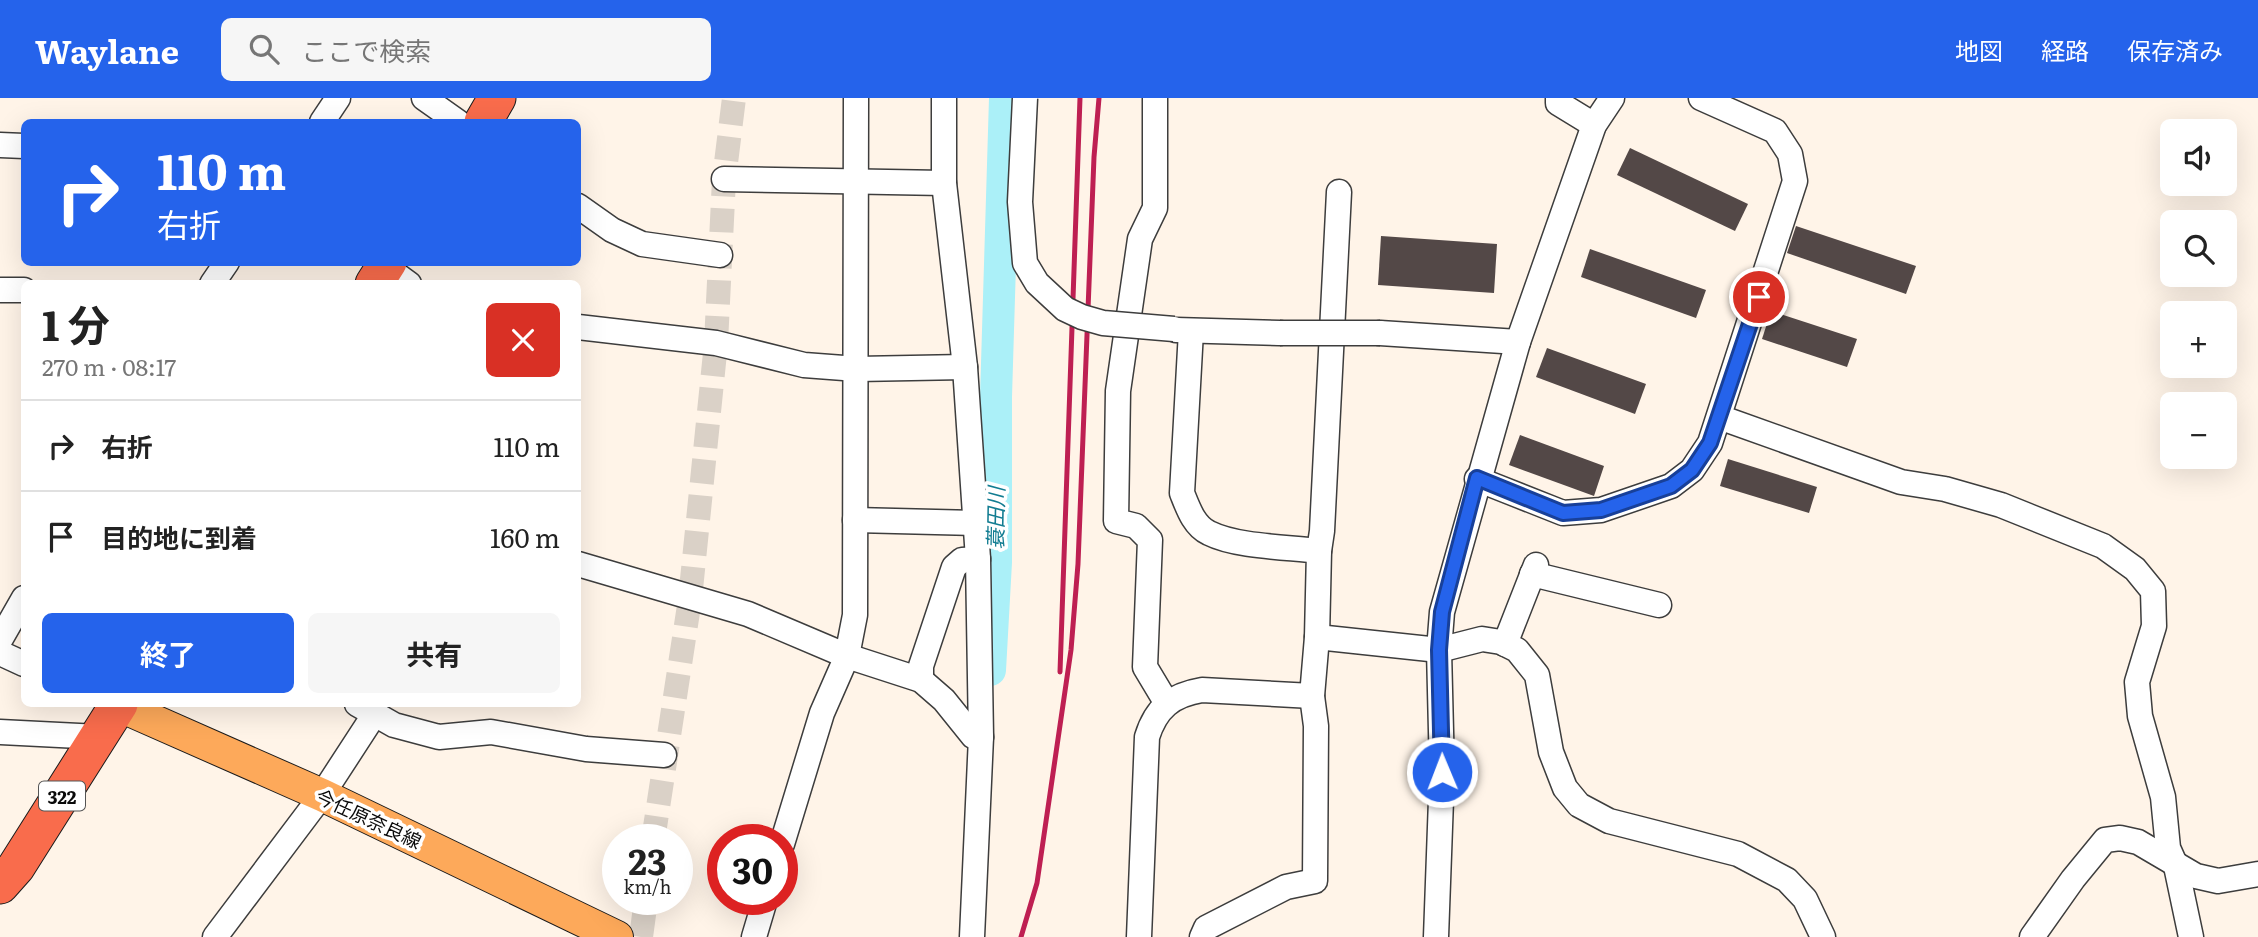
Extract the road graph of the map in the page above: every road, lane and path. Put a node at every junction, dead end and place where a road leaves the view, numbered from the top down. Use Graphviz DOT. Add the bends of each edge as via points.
graph roads {
  1 [pos="338,98"];
  2 [pos="424,98"];
  3 [pos="497,98"];
  4 [pos="856,98"];
  5 [pos="944,98"];
  6 [pos="1025,98"];
  7 [pos="1155,98"];
  8 [pos="1558,98"];
  9 [pos="1612,98"];
  10 [pos="1701,98"];
  11 [pos="324,119"];
  12 [pos="454,119"];
  13 [pos="485,119"];
  14 [pos="1594,125"];
  15 [pos="0,145"];
  16 [pos="21,146"];
  17 [pos="724,179"];
  18 [pos="944,183"];
  19 [pos="855,184"];
  20 [pos="1339,192"];
  21 [pos="581,208"];
  22 [pos="720,255"];
  23 [pos="0,290"];
  24 [pos="21,290"];
  25 [pos="581,327"];
  26 [pos="1183,330"];
  27 [pos="1518,342"];
  28 [pos="965,367"];
  29 [pos="857,369"];
  30 [pos="1719,417"];
  31 [pos="1477,478"];
  32 [pos="855,520"];
  33 [pos="976,523"];
  34 [pos="1319,551"];
  35 [pos="978,559"];
  36 [pos="581,565"];
  37 [pos="21,603"];
  38 [pos="1659,606"];
  39 [pos="1317,637"];
  40 [pos="0,640"];
  41 [pos="1505,644"];
  42 [pos="1439,650"];
  43 [pos="0,653"];
  44 [pos="846,656"];
  45 [pos="21,663"];
  46 [pos="921,680"];
  47 [pos="1312,696"];
  48 [pos="1166,702"];
  49 [pos="115,707"];
  50 [pos="124,707"];
  51 [pos="365,709"];
  52 [pos="0,732"];
  53 [pos="99,737"];
  54 [pos="981,737"];
  55 [pos="664,755"];
  56 [pos="322,795"];
  57 [pos="788,824"];
  58 [pos="2176,866"];
  59 [pos="2258,874"];
  60 [pos="0,886"];
  61 [pos="761,915"];
  62 [pos="215,937"];
  63 [pos="617,937"];
  64 [pos="754,937"];
  65 [pos="972,937"];
  66 [pos="1139,937"];
  67 [pos="1202,937"];
  68 [pos="1436,937"];
  69 [pos="1823,937"];
  70 [pos="2032,937"];
  71 [pos="2191,937"];
  1 -- 11 [label="street"];
  2 -- 12 [label="street"];
  3 -- 13 [label="highway"];
  4 -- 19 [label="street"];
  5 -- 18 [label="street"];
  6 -- 26 [label="street, bridge" via="1020,202 1025,263 1037,283 1065,309 1083,317"];
  7 -- 48 [label="street" via="1156,208 1140,239 1118,391 1116,521 1136,526 1150,540 1145,667"];
  8 -- 14 [label="street" via="1574,115"];
  9 -- 14 [label="street"];
  10 -- 30 [label="street" via="1775,131 1790,153 1795,181"];
  14 -- 27 [label="street"];
  15 -- 16 [label="street"];
  17 -- 19 [label="street"];
  18 -- 19 [label="street"];
  18 -- 28 [label="street"];
  19 -- 29 [label="street"];
  20 -- 34 [label="street"];
  21 -- 22 [label="street" via="642,244"];
  23 -- 24 [label="street"];
  25 -- 29 [label="street" via="716,343 804,365"];
  26 -- 27 [label="street, bridge" via="1380,333"];
  26 -- 34 [label="street" via="1182,493 1190,514 1207,533"];
  27 -- 31 [label="street"];
  28 -- 29 [label="street"];
  28 -- 33 [label="street"];
  29 -- 32 [label="street"];
  30 -- 31 [label="street" via="1710,443 1692,470 1671,486 1601,510 1563,513"];
  30 -- 58 [label="street" via="1901,482 2001,505 2103,546 2135,569 2153,591 2154,614 2137,682 2140,716 2163,797 2168,848"];
  31 -- 42 [label="street" via="1442,612"];
  32 -- 33 [label="street"];
  32 -- 44 [label="street" via="855,615"];
  33 -- 35 [label="street"];
  34 -- 39 [label="street"];
  35 -- 46 [label="street" via="962,560 954,567 921,666"];
  35 -- 54 [label="street"];
  36 -- 44 [label="street" via="748,614"];
  37 -- 40 [label="street"];
  38 -- 41 [label="street" via="1534,569"];
  39 -- 42 [label="street"];
  39 -- 47 [label="street"];
  41 -- 42 [label="street" via="1482,639"];
  41 -- 69 [label="street" via="1517,650 1536,675 1551,752 1565,788 1579,805 1609,821 1738,854 1787,880 1805,899"];
  42 -- 68 [label="street" via="1442,772"];
  43 -- 45 [label="street"];
  44 -- 46 [label="street"];
  44 -- 57 [label="street" via="822,713"];
  46 -- 54 [label="street" via="973,736"];
  47 -- 48 [label="street" via="1202,690"];
  47 -- 67 [label="street" via="1316,726 1315,881 1286,887 1206,928"];
  48 -- 66 [label="street" via="1153,718 1147,737"];
  49 -- 53 [label="highway, 322"];
  50 -- 56 [label="main road, 今任原奈良線"];
  51 -- 55 [label="street" via="394,726 439,737 491,732 586,749"];
  51 -- 56 [label="street"];
  52 -- 53 [label="street"];
  53 -- 60 [label="highway, 322"];
  54 -- 65 [label="street"];
  56 -- 62 [label="street"];
  56 -- 63 [label="main road, 今任原奈良線"];
  58 -- 59 [label="street" via="2218,881"];
  58 -- 70 [label="street" via="2138,842 2105,840"];
  58 -- 71 [label="street"];
  61 -- 64 [label="street"];
}
